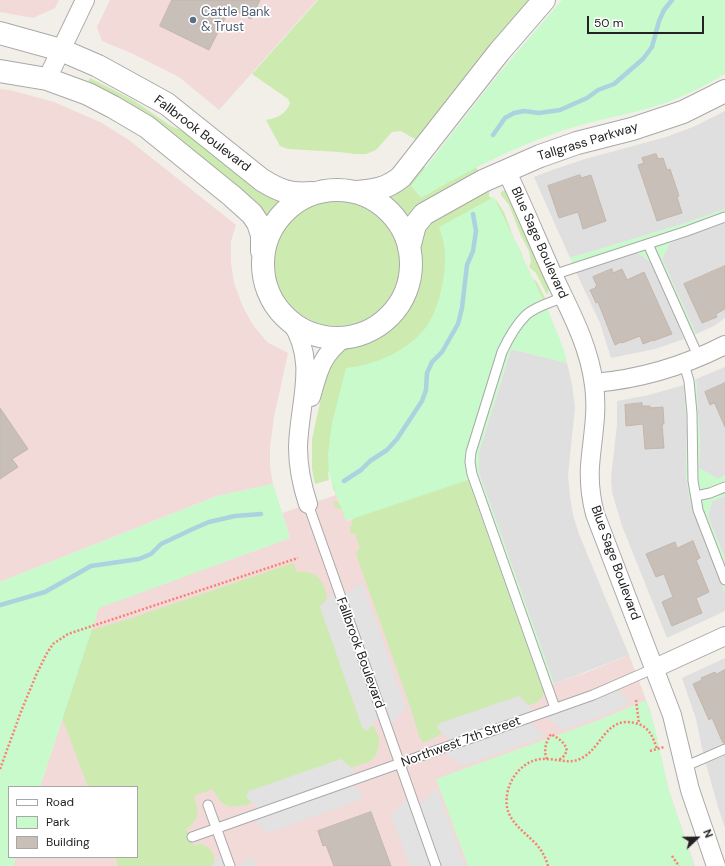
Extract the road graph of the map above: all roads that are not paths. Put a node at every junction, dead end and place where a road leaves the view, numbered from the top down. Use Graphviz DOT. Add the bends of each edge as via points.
graph roads {
  1 [pos="85,0"];
  2 [pos="544,0"];
  3 [pos="0,32"];
  4 [pos="62,50"];
  5 [pos="0,71"];
  6 [pos="47,79"];
  7 [pos="725,91"];
  8 [pos="506,170"];
  9 [pos="315,192"];
  10 [pos="358,192"];
  11 [pos="725,217"];
  12 [pos="648,244"];
  13 [pos="409,248"];
  14 [pos="262,262"];
  15 [pos="553,275"];
  16 [pos="564,298"];
  17 [pos="291,322"];
  18 [pos="345,337"];
  19 [pos="725,345"];
  20 [pos="692,361"];
  21 [pos="594,383"];
  22 [pos="299,436"];
  23 [pos="725,487"];
  24 [pos="696,496"];
  25 [pos="308,504"];
  26 [pos="725,580"];
  27 [pos="725,636"];
  28 [pos="655,668"];
  29 [pos="555,708"];
  30 [pos="725,749"];
  31 [pos="400,764"];
  32 [pos="684,767"];
  33 [pos="208,805"];
  34 [pos="216,828"];
  35 [pos="192,837"];
  36 [pos="230,866"];
  37 [pos="436,866"];
  38 [pos="716,866"];
  1 -- 4 [label="street"];
  2 -- 10 [label="street" via="499,52 401,177 391,185 378,190"];
  3 -- 4 [label="street, Fallbrook Boulevard"];
  4 -- 6 [label="street"];
  4 -- 9 [label="street, Fallbrook Boulevard" via="98,66 167,104 275,188 297,194"];
  5 -- 6 [label="street"];
  6 -- 14 [label="street" via="88,94 147,127 232,196 258,223 262,234"];
  7 -- 8 [label="street, Tallgrass Parkway" via="683,112 632,129 577,143"];
  8 -- 13 [label="street, Tallgrass Parkway" via="424,214 415,226"];
  8 -- 15 [label="street, Blue Sage Boulevard"];
  9 -- 10 [label="street, Fallbrook Boulevard"];
  9 -- 14 [label="street" via="303,197 282,213 268,236"];
  10 -- 13 [label="street" via="381,204 391,213 399,224"];
  11 -- 12 [label="lane"];
  12 -- 15 [label="lane"];
  12 -- 20 [label="lane"];
  13 -- 18 [label="street" via="410,276 397,307 383,322 371,329 359,335"];
  14 -- 17 [label="street" via="267,289 273,301"];
  15 -- 16 [label="street, Blue Sage Boulevard"];
  16 -- 21 [label="street, Blue Sage Boulevard" via="583,339"];
  16 -- 29 [label="lane" via="540,307 526,316 509,338 502,352 470,462"];
  17 -- 18 [label="street" via="316,335"];
  17 -- 22 [label="street, Fallbrook Boulevard" via="301,339 306,360"];
  18 -- 22 [label="street, Fallbrook Boulevard" via="326,355 321,365"];
  19 -- 20 [label="street"];
  20 -- 21 [label="street" via="645,375"];
  20 -- 24 [label="lane" via="690,381 693,481"];
  21 -- 28 [label="street, Blue Sage Boulevard" via="596,416 590,479 592,502 599,528"];
  22 -- 25 [label="street, Fallbrook Boulevard" via="301,479"];
  23 -- 24 [label="lane"];
  24 -- 26 [label="lane" via="698,510"];
  25 -- 31 [label="lane, Fallbrook Boulevard"];
  27 -- 28 [label="street, Northwest 7th Street"];
  28 -- 29 [label="lane, Northwest 7th Street" via="593,695"];
  28 -- 32 [label="street, Blue Sage Boulevard" via="672,715"];
  29 -- 31 [label="lane, Northwest 7th Street"];
  30 -- 32 [label="lane"];
  31 -- 34 [label="lane, Northwest 7th Street"];
  31 -- 37 [label="lane, Fallbrook Boulevard"];
  32 -- 38 [label="street, Blue Sage Boulevard"];
  33 -- 34 [label="lane"];
  34 -- 35 [label="lane, Northwest 7th Street"];
  34 -- 36 [label="lane"];
}
